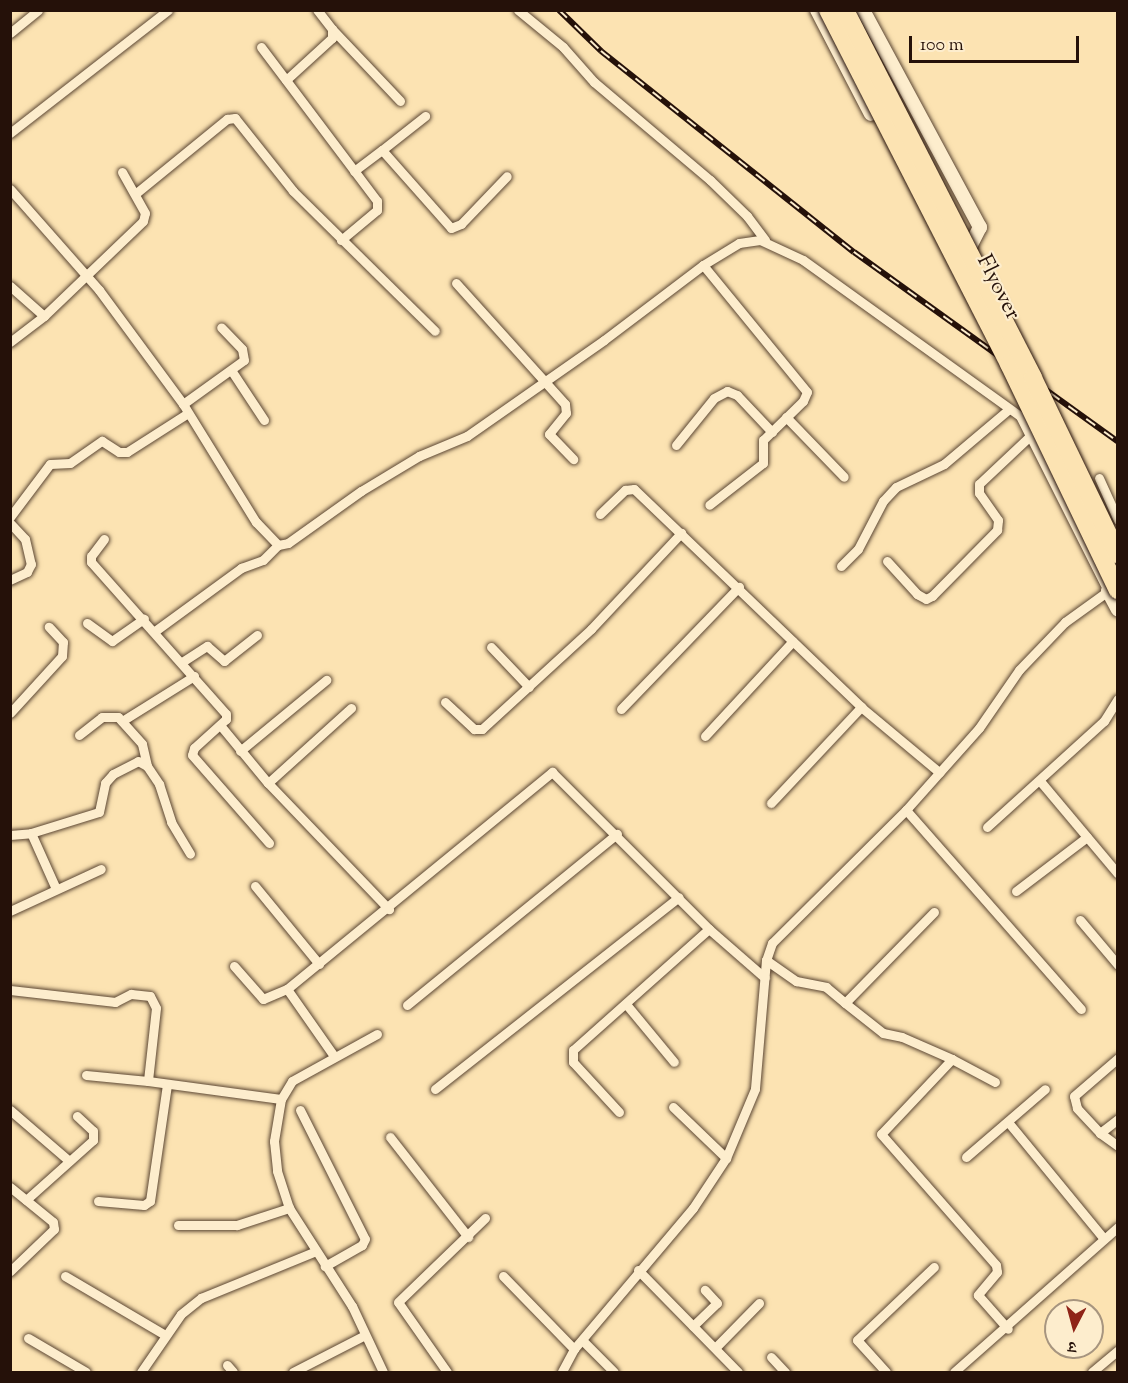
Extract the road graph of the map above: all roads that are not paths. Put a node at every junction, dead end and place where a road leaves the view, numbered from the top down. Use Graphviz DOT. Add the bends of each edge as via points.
graph roads {
  1 [pos="38,10"];
  2 [pos="168,10"];
  3 [pos="316,10"];
  4 [pos="518,10"];
  5 [pos="817,10"];
  6 [pos="828,10"];
  7 [pos="845,10"];
  8 [pos="863,10"];
  9 [pos="332,29"];
  10 [pos="10,33"];
  11 [pos="261,47"];
  12 [pos="286,80"];
  13 [pos="399,101"];
  14 [pos="425,116"];
  15 [pos="10,132"];
  16 [pos="382,150"];
  17 [pos="354,171"];
  18 [pos="122,172"];
  19 [pos="507,176"];
  20 [pos="10,189"];
  21 [pos="135,194"];
  22 [pos="340,240"];
  23 [pos="765,240"];
  24 [pos="703,265"];
  25 [pos="87,275"];
  26 [pos="456,283"];
  27 [pos="10,286"];
  28 [pos="44,316"];
  29 [pos="221,327"];
  30 [pos="435,331"];
  31 [pos="10,342"];
  32 [pos="231,370"];
  33 [pos="544,381"];
  34 [pos="185,409"];
  35 [pos="1009,409"];
  36 [pos="786,417"];
  37 [pos="264,420"];
  38 [pos="772,432"];
  39 [pos="1030,436"];
  40 [pos="676,445"];
  41 [pos="573,459"];
  42 [pos="844,477"];
  43 [pos="1099,478"];
  44 [pos="709,506"];
  45 [pos="600,514"];
  46 [pos="10,517"];
  47 [pos="1118,520"];
  48 [pos="11,523"];
  49 [pos="681,533"];
  50 [pos="104,539"];
  51 [pos="278,545"];
  52 [pos="1118,555"];
  53 [pos="887,561"];
  54 [pos="841,566"];
  55 [pos="10,580"];
  56 [pos="739,587"];
  57 [pos="1114,589"];
  58 [pos="1118,610"];
  59 [pos="144,619"];
  60 [pos="87,622"];
  61 [pos="49,627"];
  62 [pos="155,631"];
  63 [pos="257,635"];
  64 [pos="793,641"];
  65 [pos="491,647"];
  66 [pos="182,662"];
  67 [pos="194,676"];
  68 [pos="326,680"];
  69 [pos="528,687"];
  70 [pos="1118,699"];
  71 [pos="445,702"];
  72 [pos="861,707"];
  73 [pos="351,708"];
  74 [pos="621,709"];
  75 [pos="10,713"];
  76 [pos="122,721"];
  77 [pos="220,725"];
  78 [pos="79,735"];
  79 [pos="705,736"];
  80 [pos="240,751"];
  81 [pos="147,766"];
  82 [pos="939,772"];
  83 [pos="1040,781"];
  84 [pos="268,783"];
  85 [pos="771,803"];
  86 [pos="906,810"];
  87 [pos="987,827"];
  88 [pos="31,833"];
  89 [pos="616,834"];
  90 [pos="10,835"];
  91 [pos="1087,837"];
  92 [pos="269,843"];
  93 [pos="190,854"];
  94 [pos="101,869"];
  95 [pos="1118,874"];
  96 [pos="255,886"];
  97 [pos="56,889"];
  98 [pos="1016,891"];
  99 [pos="680,897"];
  100 [pos="388,909"];
  101 [pos="10,911"];
  102 [pos="934,912"];
  103 [pos="1080,920"];
  104 [pos="709,929"];
  105 [pos="766,960"];
  106 [pos="318,964"];
  107 [pos="1117,964"];
  108 [pos="234,966"];
  109 [pos="765,978"];
  110 [pos="287,989"];
  111 [pos="10,990"];
  112 [pos="845,1003"];
  113 [pos="626,1004"];
  114 [pos="407,1005"];
  115 [pos="1081,1009"];
  116 [pos="377,1034"];
  117 [pos="334,1056"];
  118 [pos="1118,1058"];
  119 [pos="952,1059"];
  120 [pos="674,1062"];
  121 [pos="86,1075"];
  122 [pos="148,1081"];
  123 [pos="995,1082"];
  124 [pos="167,1084"];
  125 [pos="435,1089"];
  126 [pos="1045,1089"];
  127 [pos="281,1099"];
  128 [pos="673,1107"];
  129 [pos="10,1110"];
  130 [pos="300,1110"];
  131 [pos="619,1112"];
  132 [pos="77,1116"];
  133 [pos="1118,1119"];
  134 [pos="1008,1122"];
  135 [pos="1100,1133"];
  136 [pos="390,1137"];
  137 [pos="1118,1146"];
  138 [pos="966,1157"];
  139 [pos="726,1158"];
  140 [pos="69,1161"];
  141 [pos="10,1187"];
  142 [pos="26,1200"];
  143 [pos="98,1201"];
  144 [pos="289,1208"];
  145 [pos="485,1218"];
  146 [pos="178,1225"];
  147 [pos="1118,1227"];
  148 [pos="468,1237"];
  149 [pos="1104,1239"];
  150 [pos="316,1251"];
  151 [pos="325,1266"];
  152 [pos="934,1267"];
  153 [pos="10,1270"];
  154 [pos="638,1270"];
  155 [pos="65,1276"];
  156 [pos="503,1276"];
  157 [pos="705,1290"];
  158 [pos="759,1303"];
  159 [pos="693,1326"];
  160 [pos="1008,1329"];
  161 [pos="165,1335"];
  162 [pos="365,1335"];
  163 [pos="28,1338"];
  164 [pos="582,1340"];
  165 [pos="715,1348"];
  166 [pos="574,1349"];
  167 [pos="1118,1350"];
  168 [pos="771,1357"];
  169 [pos="86,1372"];
  170 [pos="141,1372"];
  171 [pos="293,1372"];
  172 [pos="383,1372"];
  173 [pos="447,1372"];
  174 [pos="562,1372"];
  175 [pos="614,1372"];
  176 [pos="738,1372"];
  177 [pos="786,1372"];
  178 [pos="886,1372"];
  179 [pos="954,1372"];
  180 [pos="1092,1372"];
  1 -- 10 [label="street"];
  2 -- 15 [label="street"];
  3 -- 9 [label="street"];
  4 -- 23 [label="street" via="563,47 594,82 710,180"];
  5 -- 8 [label="street" via="956,276 980,227"];
  6 -- 57 [label="highway, Flyover, bridge" via="1010,364"];
  7 -- 52 [label="highway, Flyover, bridge" via="1033,378"];
  9 -- 12 [label="street" via="329,41"];
  9 -- 13 [label="street"];
  11 -- 12 [label="street"];
  12 -- 17 [label="street"];
  14 -- 16 [label="street"];
  16 -- 17 [label="street"];
  16 -- 19 [label="street" via="451,228 461,224"];
  17 -- 22 [label="street" via="378,208"];
  18 -- 21 [label="street"];
  20 -- 25 [label="street"];
  21 -- 22 [label="street" via="227,119 235,118 293,191"];
  21 -- 25 [label="street" via="145,218"];
  22 -- 30 [label="street"];
  23 -- 24 [label="street" via="739,243"];
  23 -- 35 [label="street" via="803,260"];
  24 -- 33 [label="street"];
  24 -- 36 [label="street" via="806,388 803,401"];
  25 -- 28 [label="street"];
  25 -- 34 [label="street"];
  26 -- 33 [label="street"];
  27 -- 28 [label="street"];
  28 -- 31 [label="street"];
  29 -- 32 [label="street" via="244,353 244,360"];
  32 -- 34 [label="street"];
  32 -- 37 [label="street"];
  33 -- 41 [label="street" via="567,410 549,434"];
  33 -- 51 [label="street" via="467,436 419,456 288,543"];
  34 -- 46 [label="street" via="127,453 102,441 70,463 50,464"];
  34 -- 51 [label="street" via="256,522"];
  35 -- 39 [label="street" via="1020,416"];
  35 -- 54 [label="street" via="944,464 896,487 883,501 858,549"];
  36 -- 38 [label="street"];
  36 -- 42 [label="street"];
  38 -- 40 [label="street" via="737,395 727,391 714,398"];
  38 -- 44 [label="street" via="762,443 763,463"];
  39 -- 53 [label="street" via="979,484 979,493 998,520 997,530 932,596 926,599 917,594"];
  39 -- 57 [label="street"];
  43 -- 47 [label="street"];
  45 -- 49 [label="street" via="632,488"];
  48 -- 55 [label="street" via="25,539 31,564 27,572"];
  49 -- 56 [label="street"];
  49 -- 69 [label="street" via="591,629"];
  50 -- 59 [label="street" via="91,562"];
  51 -- 62 [label="street" via="263,560 241,568"];
  56 -- 64 [label="street"];
  56 -- 74 [label="street"];
  57 -- 58 [label="street"];
  57 -- 82 [label="street" via="1065,622 1019,670 979,728"];
  59 -- 60 [label="street" via="112,641"];
  59 -- 62 [label="street"];
  61 -- 75 [label="street" via="63,642 62,656"];
  62 -- 66 [label="street"];
  63 -- 66 [label="street" via="224,661 206,646"];
  64 -- 72 [label="street"];
  64 -- 79 [label="street"];
  65 -- 69 [label="street"];
  66 -- 67 [label="street"];
  67 -- 76 [label="street"];
  67 -- 77 [label="street" via="226,714"];
  68 -- 80 [label="street"];
  69 -- 71 [label="street" via="479,730"];
  70 -- 83 [label="street" via="1104,721"];
  72 -- 82 [label="street"];
  72 -- 85 [label="street"];
  73 -- 84 [label="street"];
  76 -- 78 [label="street" via="102,717"];
  76 -- 81 [label="street" via="142,744"];
  77 -- 80 [label="street"];
  77 -- 92 [label="street" via="192,753"];
  80 -- 84 [label="street"];
  81 -- 88 [label="street" via="135,760 113,774 105,783 101,808 94,815"];
  81 -- 93 [label="street" via="162,790 174,829"];
  82 -- 86 [label="street"];
  83 -- 87 [label="street"];
  83 -- 91 [label="street"];
  84 -- 100 [label="street"];
  86 -- 105 [label="street" via="771,943"];
  86 -- 115 [label="street"];
  88 -- 90 [label="street"];
  88 -- 97 [label="street"];
  89 -- 99 [label="street"];
  89 -- 100 [label="street" via="552,772"];
  89 -- 114 [label="street"];
  91 -- 95 [label="street"];
  91 -- 98 [label="street"];
  94 -- 97 [label="street"];
  96 -- 106 [label="street"];
  97 -- 101 [label="street"];
  99 -- 104 [label="street"];
  99 -- 125 [label="street"];
  100 -- 106 [label="street"];
  102 -- 112 [label="street"];
  103 -- 107 [label="street"];
  104 -- 109 [label="street"];
  104 -- 113 [label="street"];
  105 -- 109 [label="street"];
  105 -- 112 [label="street" via="796,981 826,987"];
  106 -- 110 [label="street"];
  108 -- 110 [label="street" via="263,999"];
  109 -- 139 [label="street" via="755,1089"];
  110 -- 117 [label="street"];
  111 -- 122 [label="street" via="115,1002 131,994 150,996 156,1008"];
  112 -- 119 [label="street" via="883,1033"];
  113 -- 120 [label="street"];
  113 -- 131 [label="street" via="577,1044 571,1057"];
  116 -- 117 [label="street"];
  117 -- 127 [label="street" via="292,1081"];
  118 -- 135 [label="street" via="1074,1096 1077,1108"];
  119 -- 123 [label="street"];
  119 -- 160 [label="street" via="882,1136 996,1265 997,1272 978,1295"];
  121 -- 122 [label="street"];
  122 -- 124 [label="street"];
  124 -- 127 [label="street"];
  124 -- 143 [label="street" via="150,1201 144,1205"];
  126 -- 134 [label="street"];
  127 -- 144 [label="street" via="274,1141 277,1171"];
  128 -- 139 [label="street"];
  129 -- 140 [label="street"];
  130 -- 151 [label="street" via="365,1239 362,1245"];
  132 -- 140 [label="street" via="95,1137"];
  133 -- 135 [label="street"];
  134 -- 138 [label="street"];
  134 -- 149 [label="street"];
  135 -- 137 [label="street"];
  136 -- 148 [label="street"];
  139 -- 154 [label="street" via="693,1208"];
  140 -- 142 [label="street"];
  141 -- 142 [label="street"];
  142 -- 153 [label="street" via="52,1222 54,1229"];
  144 -- 146 [label="street" via="237,1225"];
  144 -- 150 [label="street"];
  145 -- 148 [label="street"];
  147 -- 149 [label="street"];
  148 -- 173 [label="street" via="398,1302"];
  149 -- 160 [label="street"];
  150 -- 151 [label="street"];
  150 -- 161 [label="street" via="201,1298 181,1314"];
  151 -- 162 [label="street" via="352,1306"];
  152 -- 178 [label="street" via="857,1340"];
  154 -- 159 [label="street"];
  154 -- 164 [label="street"];
  155 -- 161 [label="street"];
  156 -- 166 [label="street"];
  157 -- 159 [label="street" via="717,1303"];
  158 -- 165 [label="street"];
  159 -- 165 [label="street"];
  160 -- 179 [label="street"];
  161 -- 170 [label="street"];
  162 -- 171 [label="street"];
  162 -- 172 [label="street"];
  163 -- 169 [label="street"];
  164 -- 166 [label="street"];
  164 -- 175 [label="street"];
  165 -- 176 [label="street"];
  166 -- 174 [label="street"];
  167 -- 180 [label="street"];
  168 -- 177 [label="street"];
}
